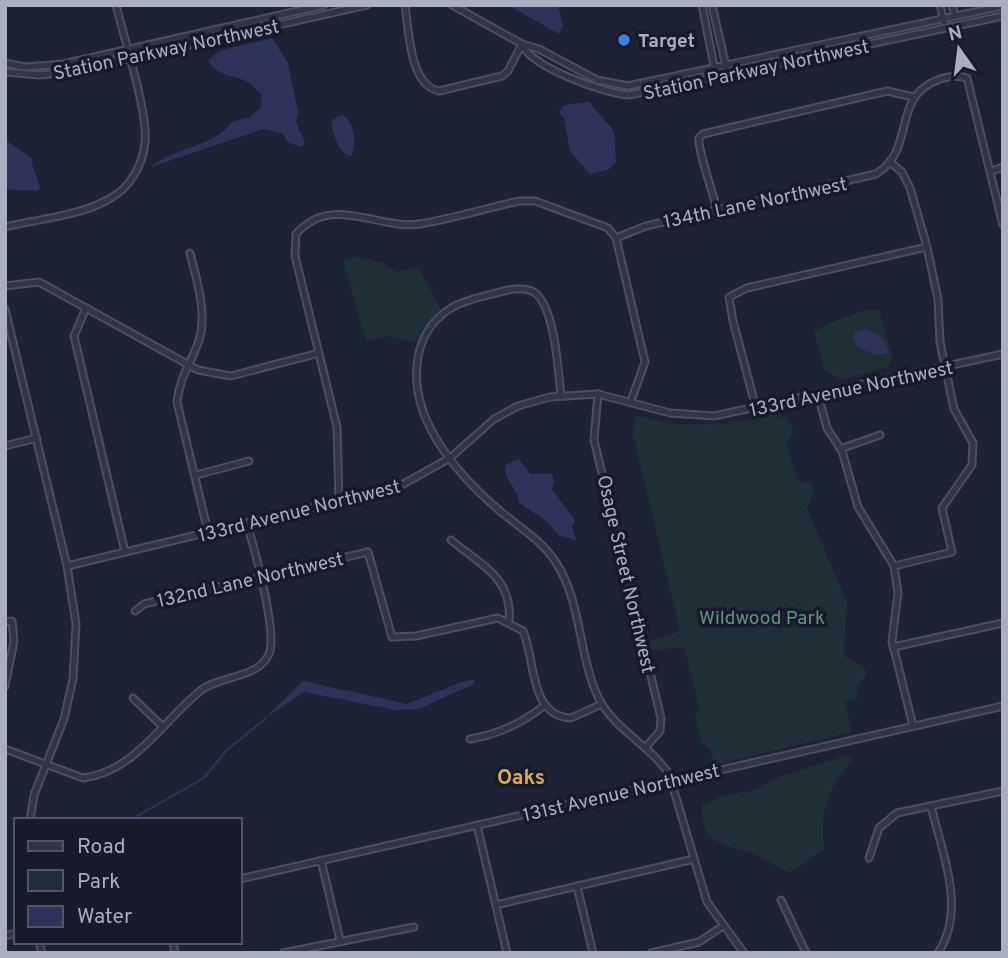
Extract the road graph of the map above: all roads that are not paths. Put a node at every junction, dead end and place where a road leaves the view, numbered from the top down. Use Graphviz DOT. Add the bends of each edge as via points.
graph roads {
  1 [pos="116,5"];
  2 [pos="324,5"];
  3 [pos="367,5"];
  4 [pos="405,5"];
  5 [pos="452,5"];
  6 [pos="702,5"];
  7 [pos="712,5"];
  8 [pos="940,5"];
  9 [pos="952,5"];
  10 [pos="316,6"];
  11 [pos="1003,6"];
  12 [pos="309,7"];
  13 [pos="955,16"];
  14 [pos="1003,16"];
  15 [pos="316,17"];
  16 [pos="943,19"];
  17 [pos="958,26"];
  18 [pos="945,29"];
  19 [pos="522,44"];
  20 [pos="126,50"];
  21 [pos="129,59"];
  22 [pos="5,63"];
  23 [pos="57,65"];
  24 [pos="726,67"];
  25 [pos="715,69"];
  26 [pos="5,72"];
  27 [pos="58,73"];
  28 [pos="728,75"];
  29 [pos="716,77"];
  30 [pos="662,81"];
  31 [pos="664,90"];
  32 [pos="913,97"];
  33 [pos="891,163"];
  34 [pos="1003,167"];
  35 [pos="991,171"];
  36 [pos="717,210"];
  37 [pos="1003,225"];
  38 [pos="5,226"];
  39 [pos="616,238"];
  40 [pos="928,247"];
  41 [pos="190,253"];
  42 [pos="5,286"];
  43 [pos="86,308"];
  44 [pos="5,309"];
  45 [pos="319,353"];
  46 [pos="1003,354"];
  47 [pos="188,365"];
  48 [pos="947,367"];
  49 [pos="598,394"];
  50 [pos="561,395"];
  51 [pos="818,395"];
  52 [pos="631,401"];
  53 [pos="755,408"];
  54 [pos="880,435"];
  55 [pos="37,438"];
  56 [pos="5,446"];
  57 [pos="840,449"];
  58 [pos="450,458"];
  59 [pos="249,461"];
  60 [pos="196,475"];
  61 [pos="339,502"];
  62 [pos="247,524"];
  63 [pos="208,532"];
  64 [pos="451,540"];
  65 [pos="125,552"];
  66 [pos="67,566"];
  67 [pos="894,566"];
  68 [pos="259,576"];
  69 [pos="135,611"];
  70 [pos="509,621"];
  71 [pos="9,622"];
  72 [pos="1003,623"];
  73 [pos="893,647"];
  74 [pos="5,686"];
  75 [pos="134,698"];
  76 [pos="602,704"];
  77 [pos="544,706"];
  78 [pos="1003,706"];
  79 [pos="162,726"];
  80 [pos="913,726"];
  81 [pos="470,738"];
  82 [pos="645,748"];
  83 [pos="5,750"];
  84 [pos="45,766"];
  85 [pos="672,780"];
  86 [pos="1003,791"];
  87 [pos="931,806"];
  88 [pos="31,818"];
  89 [pos="477,825"];
  90 [pos="694,859"];
  91 [pos="869,859"];
  92 [pos="321,860"];
  93 [pos="242,879"];
  94 [pos="577,886"];
  95 [pos="780,900"];
  96 [pos="496,905"];
  97 [pos="723,926"];
  98 [pos="414,927"];
  99 [pos="340,940"];
  100 [pos="283,953"];
  101 [pos="508,953"];
  102 [pos="593,953"];
  103 [pos="651,953"];
  104 [pos="744,953"];
  105 [pos="806,953"];
  106 [pos="938,953"];
  1 -- 20 [label="street"];
  2 -- 10 [label="street, Station Parkway Northwest"];
  3 -- 15 [label="street, Station Parkway Northwest"];
  4 -- 19 [label="street" via="419,78 433,90 502,76"];
  5 -- 19 [label="street, Station Parkway Northwest"];
  6 -- 25 [label="street"];
  7 -- 24 [label="street"];
  8 -- 16 [label="street"];
  9 -- 13 [label="street"];
  10 -- 12 [label="street, Station Parkway Northwest"];
  10 -- 15 [label="street"];
  11 -- 13 [label="street, Station Parkway Northwest"];
  12 -- 15 [label="street"];
  12 -- 20 [label="street, Station Parkway Northwest"];
  13 -- 16 [label="street, Station Parkway Northwest"];
  13 -- 17 [label="street"];
  14 -- 17 [label="street, Station Parkway Northwest"];
  15 -- 21 [label="street, Station Parkway Northwest"];
  16 -- 18 [label="street"];
  16 -- 24 [label="street, Station Parkway Northwest"];
  17 -- 18 [label="street, Station Parkway Northwest"];
  18 -- 28 [label="street, Station Parkway Northwest"];
  19 -- 30 [label="street, Station Parkway Northwest" via="609,84"];
  19 -- 31 [label="street, Station Parkway Northwest" via="529,55 591,87 629,95"];
  20 -- 21 [label="street"];
  20 -- 23 [label="street, Station Parkway Northwest"];
  21 -- 27 [label="street, Station Parkway Northwest"];
  21 -- 38 [label="street" via="146,140 136,172 124,189 96,205"];
  22 -- 23 [label="street, Station Parkway Northwest"];
  23 -- 27 [label="street"];
  24 -- 25 [label="street, Station Parkway Northwest"];
  24 -- 28 [label="street"];
  25 -- 29 [label="street"];
  25 -- 30 [label="street, Station Parkway Northwest"];
  26 -- 27 [label="street, Station Parkway Northwest"];
  28 -- 29 [label="street, Station Parkway Northwest"];
  29 -- 31 [label="street, Station Parkway Northwest"];
  30 -- 31 [label="street"];
  32 -- 33 [label="street"];
  32 -- 35 [label="street" via="942,79 967,78"];
  32 -- 36 [label="street" via="887,92 704,134 697,146 707,166"];
  33 -- 36 [label="street, 134th Lane Northwest" via="859,180"];
  33 -- 40 [label="street" via="910,187"];
  34 -- 35 [label="street"];
  35 -- 37 [label="street"];
  36 -- 39 [label="street, 134th Lane Northwest" via="646,226"];
  39 -- 45 [label="street" via="608,228 570,212 527,201 415,225 349,213 310,221 296,234 295,256"];
  39 -- 52 [label="street" via="645,362"];
  40 -- 48 [label="street"];
  40 -- 53 [label="street" via="747,288 729,297"];
  41 -- 47 [label="street" via="202,314 199,343"];
  42 -- 43 [label="street" via="39,282"];
  43 -- 47 [label="street"];
  43 -- 65 [label="street" via="74,337"];
  44 -- 55 [label="street"];
  45 -- 47 [label="street" via="231,376"];
  45 -- 61 [label="street" via="337,427"];
  46 -- 48 [label="street, 133rd Avenue Northwest"];
  47 -- 60 [label="street" via="177,402"];
  48 -- 51 [label="street, 133rd Avenue Northwest"];
  48 -- 67 [label="street" via="954,409 970,433 974,454 966,476 942,508 952,552"];
  49 -- 50 [label="street, 133rd Avenue Northwest"];
  49 -- 52 [label="street, 133rd Avenue Northwest"];
  49 -- 82 [label="street, Osage Street Northwest" via="594,440 661,718 660,731"];
  50 -- 58 [label="street, 133rd Avenue Northwest" via="501,415"];
  50 -- 58 [label="street" via="544,304 534,292 516,288 474,298 442,315 420,344 416,374 421,404"];
  51 -- 53 [label="street, 133rd Avenue Northwest"];
  51 -- 57 [label="street" via="827,429"];
  52 -- 53 [label="street, 133rd Avenue Northwest" via="691,416"];
  54 -- 57 [label="street"];
  55 -- 56 [label="street"];
  55 -- 66 [label="street"];
  57 -- 67 [label="street" via="858,507"];
  58 -- 61 [label="street, 133rd Avenue Northwest" via="398,487"];
  58 -- 76 [label="street" via="554,560 568,588"];
  59 -- 60 [label="street"];
  60 -- 63 [label="street"];
  61 -- 62 [label="street, 133rd Avenue Northwest"];
  62 -- 63 [label="street, 133rd Avenue Northwest"];
  62 -- 68 [label="street"];
  63 -- 65 [label="street, 133rd Avenue Northwest"];
  64 -- 70 [label="street" via="504,585"];
  65 -- 66 [label="street, 133rd Avenue Northwest"];
  66 -- 84 [label="street" via="76,648 64,719"];
  67 -- 73 [label="street" via="898,593"];
  68 -- 69 [label="street, 132nd Lane Northwest" via="145,604"];
  68 -- 70 [label="street, 132nd Lane Northwest" via="368,552 394,637 488,618"];
  68 -- 79 [label="street" via="271,636 266,659 256,669 202,689"];
  70 -- 77 [label="street" via="523,631"];
  71 -- 74 [label="street" via="14,641"];
  72 -- 73 [label="street"];
  73 -- 80 [label="street"];
  75 -- 79 [label="street"];
  76 -- 77 [label="street" via="571,718 558,717"];
  76 -- 82 [label="street"];
  77 -- 81 [label="street" via="506,730"];
  78 -- 80 [label="street, 131st Avenue Northwest"];
  79 -- 84 [label="street" via="126,762 95,777 83,778"];
  80 -- 85 [label="street, 131st Avenue Northwest"];
  82 -- 85 [label="street"];
  83 -- 84 [label="street"];
  84 -- 88 [label="street"];
  85 -- 89 [label="street, 131st Avenue Northwest"];
  85 -- 90 [label="street"];
  86 -- 87 [label="street"];
  87 -- 91 [label="street" via="897,813 887,820 875,837"];
  87 -- 106 [label="street" via="953,908 950,929"];
  89 -- 92 [label="street, 131st Avenue Northwest"];
  89 -- 96 [label="street"];
  90 -- 94 [label="street"];
  90 -- 97 [label="street" via="707,902"];
  92 -- 93 [label="street, 131st Avenue Northwest"];
  92 -- 99 [label="street"];
  94 -- 96 [label="street"];
  94 -- 102 [label="street"];
  95 -- 105 [label="street"];
  96 -- 101 [label="street"];
  97 -- 103 [label="street" via="699,942"];
  97 -- 104 [label="street"];
  98 -- 99 [label="street"];
  99 -- 100 [label="street"];
}
